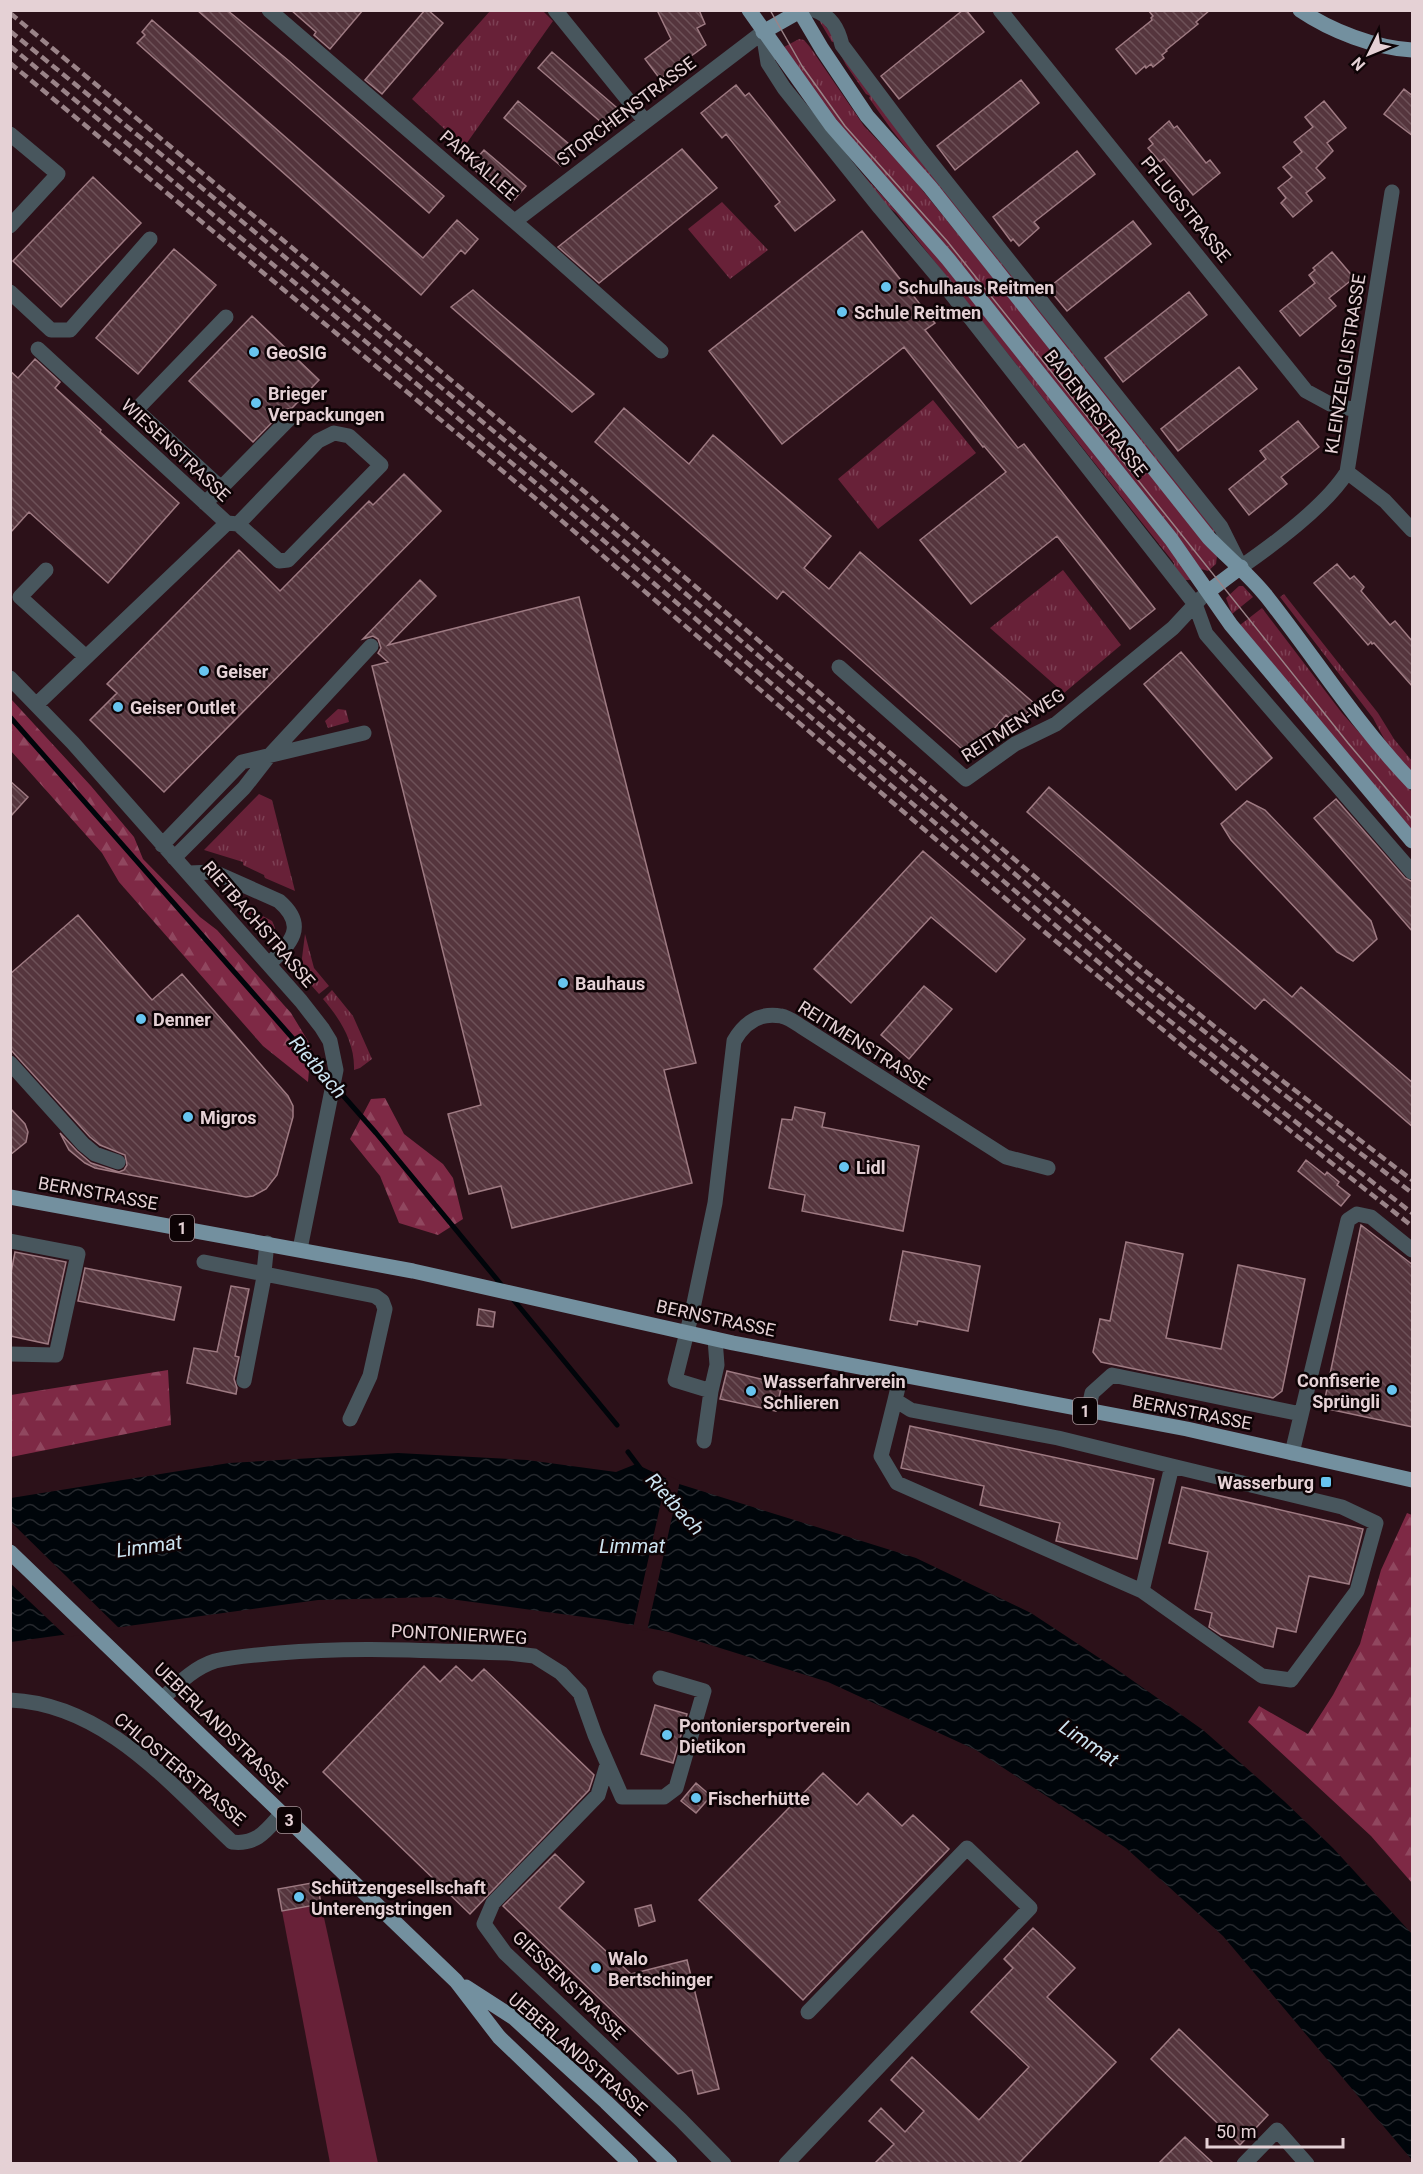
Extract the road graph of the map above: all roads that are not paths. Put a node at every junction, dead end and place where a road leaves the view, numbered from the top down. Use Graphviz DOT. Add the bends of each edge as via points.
graph roads {
  1 [pos="269,10"];
  2 [pos="555,10"];
  3 [pos="749,10"];
  4 [pos="1000,10"];
  5 [pos="1300,10"];
  6 [pos="806,11"];
  7 [pos="763,32"];
  8 [pos="1413,50"];
  9 [pos="645,121"];
  10 [pos="10,134"];
  11 [pos="1392,192"];
  12 [pos="514,222"];
  13 [pos="10,226"];
  14 [pos="150,239"];
  15 [pos="10,292"];
  16 [pos="225,318"];
  17 [pos="38,349"];
  18 [pos="661,351"];
  19 [pos="1356,410"];
  20 [pos="291,417"];
  21 [pos="1347,472"];
  22 [pos="221,488"];
  23 [pos="205,503"];
  24 [pos="232,524"];
  25 [pos="1413,530"];
  26 [pos="1241,567"];
  27 [pos="46,570"];
  28 [pos="1209,591"];
  29 [pos="1194,604"];
  30 [pos="371,646"];
  31 [pos="86,657"];
  32 [pos="839,667"];
  33 [pos="10,678"];
  34 [pos="37,704"];
  35 [pos="364,733"];
  36 [pos="269,756"];
  37 [pos="1413,782"];
  38 [pos="1413,841"];
  39 [pos="162,845"];
  40 [pos="174,858"];
  41 [pos="1413,872"];
  42 [pos="189,873"];
  43 [pos="269,964"];
  44 [pos="10,1063"];
  45 [pos="118,1162"];
  46 [pos="1048,1168"];
  47 [pos="10,1197"];
  48 [pos="10,1241"];
  49 [pos="267,1244"];
  50 [pos="300,1250"];
  51 [pos="1413,1250"];
  52 [pos="204,1262"];
  53 [pos="264,1275"];
  54 [pos="686,1332"];
  55 [pos="716,1339"];
  56 [pos="10,1354"];
  57 [pos="901,1375"];
  58 [pos="244,1381"];
  59 [pos="711,1391"];
  60 [pos="895,1400"];
  61 [pos="1088,1412"];
  62 [pos="1301,1414"];
  63 [pos="350,1419"];
  64 [pos="704,1441"];
  65 [pos="1292,1453"];
  66 [pos="1172,1466"];
  67 [pos="1413,1480"];
  68 [pos="10,1552"];
  69 [pos="1142,1591"];
  70 [pos="660,1678"];
  71 [pos="163,1698"];
  72 [pos="10,1700"];
  73 [pos="607,1765"];
  74 [pos="282,1814"];
  75 [pos="456,1981"];
  76 [pos="808,2012"];
  77 [pos="631,2163"];
  78 [pos="670,2163"];
  79 [pos="724,2163"];
  80 [pos="786,2163"];
  81 [pos="1244,2163"];
  82 [pos="1307,2163"];
  1 -- 12 [label="street, PARKALLEE"];
  2 -- 9 [label="street"];
  3 -- 7 [label="main road, BADENERSTRASSE"];
  4 -- 19 [label="street, PFLUGSTRASSE" via="1306,391 1330,404"];
  5 -- 8 [label="main road" via="1359,38"];
  6 -- 7 [label="main road"];
  6 -- 26 [label="main road, BADENERSTRASSE" via="822,49 873,123 930,187 1209,538"];
  6 -- 26 [label="street" via="831,19 842,45 920,149 1221,528"];
  7 -- 9 [label="street, STORCHENSTRASSE"];
  7 -- 28 [label="main road, BADENERSTRASSE" via="831,125 948,259"];
  7 -- 29 [label="street" via="768,63 784,88 943,283"];
  9 -- 12 [label="street, STORCHENSTRASSE"];
  10 -- 13 [label="street" via="58,174"];
  11 -- 19 [label="street, KLEINZELGLISTRASSE"];
  12 -- 18 [label="street, PARKALLEE"];
  14 -- 15 [label="street" via="70,330 51,330"];
  16 -- 22 [label="street" via="136,410"];
  17 -- 23 [label="street, WIESENSTRASSE"];
  19 -- 21 [label="street, KLEINZELGLISTRASSE"];
  20 -- 22 [label="street"];
  21 -- 25 [label="street" via="1386,501"];
  21 -- 26 [label="street, KLEINZELGLISTRASSE" via="1339,486 1272,546"];
  22 -- 23 [label="street"];
  23 -- 24 [label="street, WIESENSTRASSE"];
  24 -- 24 [label="street" via="279,561 288,560 381,465 349,436 334,433 318,441"];
  24 -- 31 [label="street, WIESENSTRASSE"];
  26 -- 28 [label="main road"];
  26 -- 37 [label="main road, BADENERSTRASSE" via="1390,759"];
  27 -- 31 [label="street" via="20,597"];
  28 -- 29 [label="street, REITMEN-WEG"];
  28 -- 38 [label="main road, BADENERSTRASSE" via="1231,625"];
  29 -- 32 [label="street, REITMEN-WEG" via="1173,628 1056,724 1015,744 966,779"];
  29 -- 41 [label="street" via="1206,634"];
  30 -- 36 [label="street"];
  31 -- 34 [label="street, WIESENSTRASSE"];
  33 -- 34 [label="street, RIETBACHSTRASSE"];
  34 -- 39 [label="street, RIETBACHSTRASSE"];
  35 -- 36 [label="street"];
  36 -- 39 [label="street" via="242,762"];
  36 -- 40 [label="street" via="244,788"];
  39 -- 40 [label="street, RIETBACHSTRASSE"];
  40 -- 42 [label="street, RIETBACHSTRASSE"];
  42 -- 43 [label="street, RIETBACHSTRASSE"];
  42 -- 43 [label="street" via="214,872 279,901 288,909 295,930 293,939"];
  43 -- 50 [label="street, RIETBACHSTRASSE" via="322,1028 330,1041 336,1070"];
  44 -- 45 [label="street" via="83,1144 94,1154"];
  46 -- 54 [label="street, REITMENSTRASSE" via="1006,1157 782,1016 760,1017 747,1023 734,1041 715,1203"];
  47 -- 49 [label="main road, BERNSTRASSE / 1"];
  48 -- 56 [label="street" via="78,1254 56,1355"];
  49 -- 50 [label="main road, BERNSTRASSE / 1"];
  49 -- 53 [label="street"];
  50 -- 54 [label="main road, BERNSTRASSE / 1"];
  51 -- 62 [label="street" via="1371,1217 1357,1214 1347,1220"];
  52 -- 53 [label="street"];
  53 -- 58 [label="street"];
  53 -- 63 [label="street" via="375,1296 382,1301 385,1309 370,1376"];
  54 -- 55 [label="main road, BERNSTRASSE / 1"];
  54 -- 59 [label="street, REITMENSTRASSE" via="675,1380"];
  55 -- 57 [label="main road, BERNSTRASSE / 1"];
  55 -- 59 [label="street" via="717,1365"];
  57 -- 60 [label="street"];
  57 -- 61 [label="main road, BERNSTRASSE / 1"];
  59 -- 64 [label="street"];
  60 -- 66 [label="street" via="911,1410 1058,1438"];
  60 -- 69 [label="street" via="881,1456 897,1483"];
  61 -- 62 [label="street" via="1092,1393 1112,1375"];
  61 -- 65 [label="main road, BERNSTRASSE / 1"];
  62 -- 65 [label="street"];
  65 -- 67 [label="main road, BERNSTRASSE / 1"];
  66 -- 69 [label="street"];
  66 -- 69 [label="street" via="1342,1508 1376,1523 1357,1591 1291,1680 1262,1676"];
  68 -- 71 [label="main road, UEBERLANDSTRASSE / 3"];
  70 -- 73 [label="street, PONTONIERWEG" via="704,1691 676,1788 664,1797 622,1797"];
  71 -- 73 [label="street, PONTONIERWEG" via="208,1664 257,1655 322,1649 534,1656 561,1673 580,1693"];
  71 -- 74 [label="main road, UEBERLANDSTRASSE / 3"];
  72 -- 74 [label="street, CHLOSTERSTRASSE" via="58,1708 99,1726 138,1754 232,1842 244,1844 255,1840"];
  73 -- 79 [label="street, GIESSENSTRASSE" via="598,1795 493,1903 484,1924 505,1953"];
  74 -- 75 [label="main road, UEBERLANDSTRASSE / 3"];
  75 -- 77 [label="main road, UEBERLANDSTRASSE / 3" via="499,2037"];
  75 -- 78 [label="main road, UEBERLANDSTRASSE / 3" via="514,2018"];
  76 -- 80 [label="street" via="967,1848 1030,1908"];
  81 -- 82 [label="street" via="1277,2130"];
}
